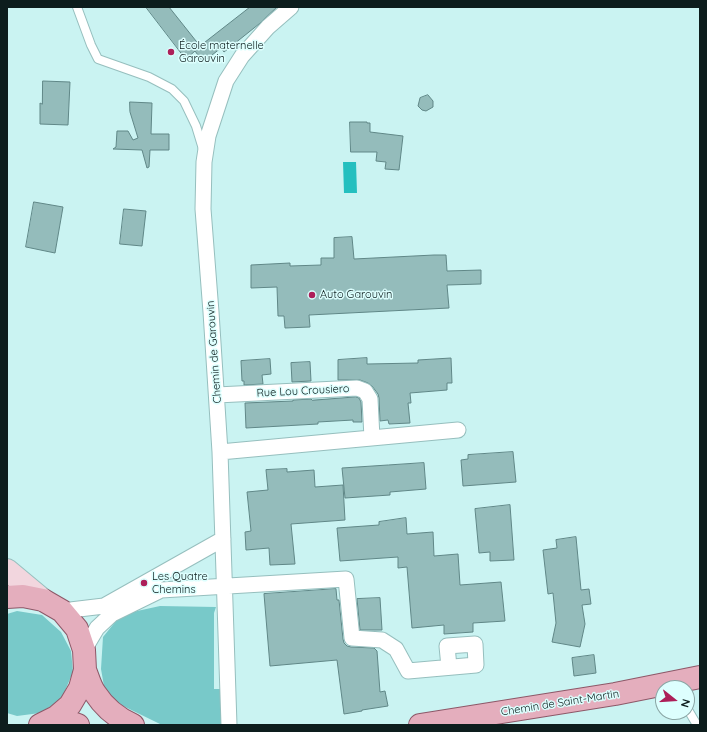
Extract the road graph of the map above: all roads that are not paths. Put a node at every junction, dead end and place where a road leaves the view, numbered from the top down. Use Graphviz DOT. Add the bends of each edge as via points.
graph roads {
  1 [pos="77,7"];
  2 [pos="291,7"];
  3 [pos="205,156"];
  4 [pos="216,395"];
  5 [pos="458,430"];
  6 [pos="372,438"];
  7 [pos="220,452"];
  8 [pos="223,539"];
  9 [pos="7,570"];
  10 [pos="225,586"];
  11 [pos="7,597"];
  12 [pos="43,600"];
  13 [pos="62,611"];
  14 [pos="84,660"];
  15 [pos="450,667"];
  16 [pos="700,677"];
  17 [pos="690,680"];
  18 [pos="655,688"];
  19 [pos="45,723"];
  20 [pos="78,725"];
  21 [pos="133,725"];
  22 [pos="229,725"];
  23 [pos="420,725"];
  1 -- 3 [label="lane" via="98,59 149,77 172,89 184,101 196,126"];
  2 -- 3 [label="street, Chemin de Garouvin" via="268,26 242,56 226,81 208,136"];
  3 -- 4 [label="street, Chemin de Garouvin" via="203,209"];
  4 -- 6 [label="street, Rue Lou Crousiero" via="357,388 365,391 370,399"];
  4 -- 7 [label="street, Chemin de Garouvin"];
  5 -- 6 [label="street"];
  6 -- 7 [label="street"];
  7 -- 8 [label="street, Chemin de Garouvin"];
  8 -- 10 [label="street, Chemin de Garouvin"];
  8 -- 13 [label="street" via="104,606"];
  9 -- 12 [label="main road"];
  10 -- 14 [label="street" via="161,590 112,614 97,628"];
  10 -- 15 [label="street" via="346,579 352,638 382,640 396,649 408,671"];
  10 -- 22 [label="street, Chemin de Garouvin"];
  11 -- 12 [label="main road" via="22,596"];
  12 -- 13 [label="main road"];
  13 -- 14 [label="main road" via="77,629"];
  14 -- 19 [label="main road" via="80,688 70,705"];
  14 -- 21 [label="main road" via="94,692 108,709"];
  16 -- 17 [label="main road, Chemin de Saint-Martin"];
  18 -- 23 [label="main road, Chemin de Saint-Martin"];
  19 -- 20 [label="main road"];
}
